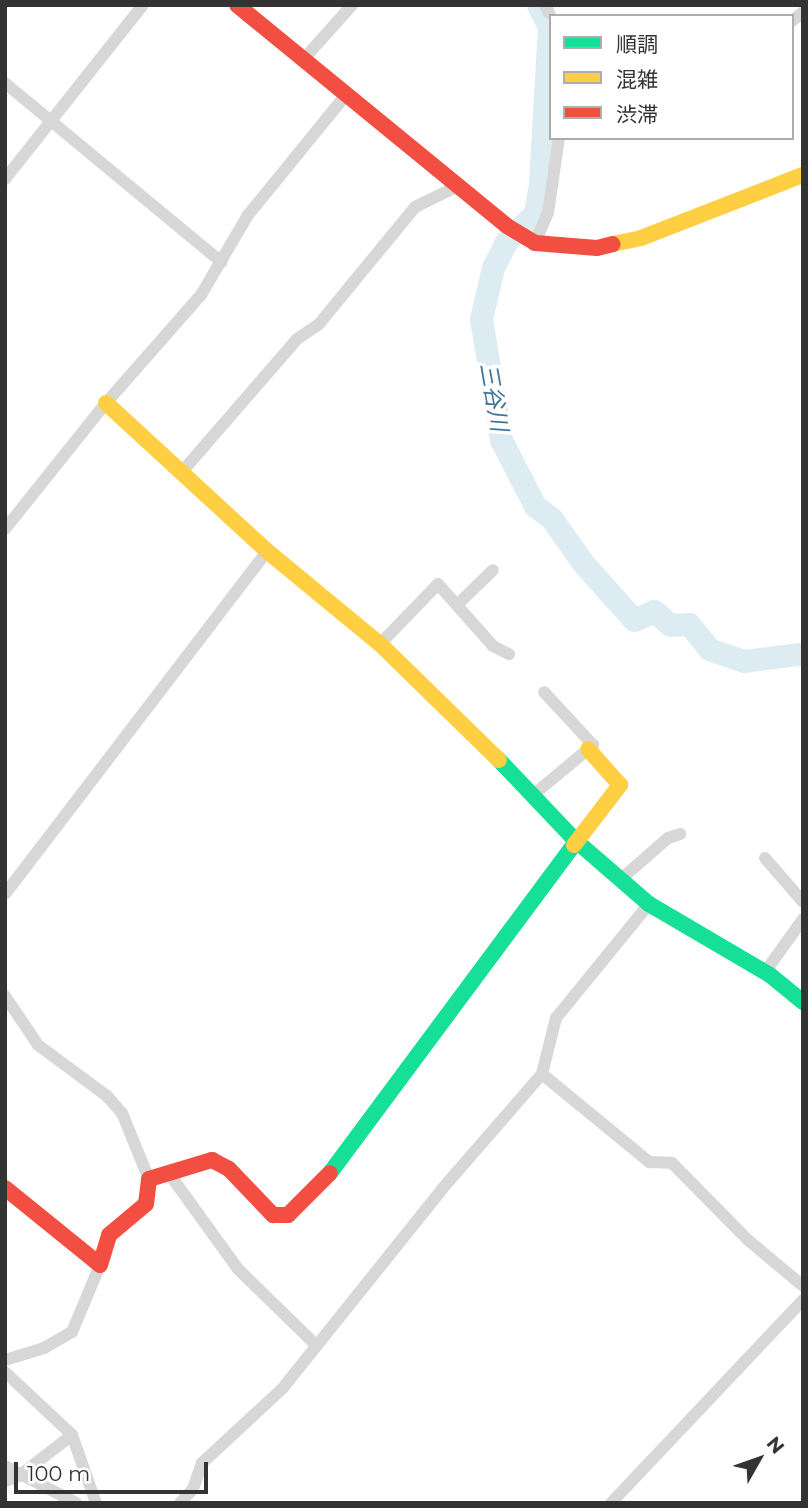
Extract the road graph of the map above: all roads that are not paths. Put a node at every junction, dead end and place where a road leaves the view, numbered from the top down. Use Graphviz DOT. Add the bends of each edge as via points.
graph roads {
  1 [pos="143,5"];
  2 [pos="352,5"];
  3 [pos="238,6"];
  4 [pos="303,60"];
  5 [pos="5,83"];
  6 [pos="345,96"];
  7 [pos="53,119"];
  8 [pos="559,140"];
  9 [pos="803,175"];
  10 [pos="5,179"];
  11 [pos="458,186"];
  12 [pos="529,241"];
  13 [pos="221,262"];
  14 [pos="106,403"];
  15 [pos="181,472"];
  16 [pos="5,507"];
  17 [pos="9,523"];
  18 [pos="267,551"];
  19 [pos="493,570"];
  20 [pos="457,605"];
  21 [pos="380,644"];
  22 [pos="509,654"];
  23 [pos="544,692"];
  24 [pos="588,749"];
  25 [pos="533,796"];
  26 [pos="680,834"];
  27 [pos="575,841"];
  28 [pos="765,858"];
  29 [pos="621,879"];
  30 [pos="5,894"];
  31 [pos="803,902"];
  32 [pos="649,904"];
  33 [pos="803,919"];
  34 [pos="765,972"];
  35 [pos="5,996"];
  36 [pos="803,1002"];
  37 [pos="542,1074"];
  38 [pos="168,1172"];
  39 [pos="149,1179"];
  40 [pos="5,1188"];
  41 [pos="100,1265"];
  42 [pos="803,1286"];
  43 [pos="803,1300"];
  44 [pos="317,1346"];
  45 [pos="5,1360"];
  46 [pos="5,1372"];
  47 [pos="72,1435"];
  48 [pos="5,1466"];
  49 [pos="19,1476"];
  50 [pos="5,1481"];
  51 [pos="76,1503"];
  52 [pos="96,1503"];
  53 [pos="180,1503"];
  54 [pos="611,1503"];
  1 -- 7 [label="street"];
  2 -- 4 [label="street"];
  3 -- 4 [label="street"];
  4 -- 6 [label="street"];
  5 -- 7 [label="street"];
  6 -- 11 [label="street"];
  6 -- 13 [label="street" via="248,215"];
  7 -- 10 [label="street"];
  7 -- 13 [label="street"];
  8 -- 12 [label="street" via="548,213"];
  9 -- 12 [label="street" via="641,238 597,248"];
  11 -- 12 [label="street"];
  11 -- 15 [label="street" via="415,206 319,324 297,339"];
  13 -- 14 [label="street" via="201,295"];
  14 -- 15 [label="street"];
  14 -- 17 [label="street"];
  15 -- 18 [label="street"];
  16 -- 17 [label="street"];
  18 -- 21 [label="street"];
  18 -- 30 [label="street"];
  19 -- 20 [label="street"];
  20 -- 21 [label="street" via="438,584"];
  20 -- 22 [label="street" via="493,646"];
  21 -- 25 [label="street"];
  23 -- 24 [label="street" via="593,746"];
  24 -- 25 [label="street"];
  24 -- 27 [label="street" via="620,785"];
  25 -- 27 [label="street"];
  26 -- 29 [label="street" via="668,838"];
  27 -- 29 [label="street"];
  27 -- 38 [label="street" via="343,1161 288,1215 273,1215 229,1169 212,1160"];
  28 -- 31 [label="street"];
  29 -- 32 [label="street"];
  32 -- 34 [label="street"];
  32 -- 37 [label="street" via="556,1017"];
  33 -- 34 [label="street"];
  34 -- 36 [label="street"];
  35 -- 39 [label="street" via="38,1045 107,1096 122,1113"];
  37 -- 42 [label="street" via="649,1162 672,1163 748,1240"];
  37 -- 44 [label="street" via="442,1189"];
  38 -- 39 [label="street"];
  38 -- 44 [label="street" via="238,1269"];
  39 -- 41 [label="street" via="146,1204 109,1235"];
  40 -- 41 [label="street"];
  41 -- 45 [label="street" via="72,1332 44,1348"];
  43 -- 54 [label="street"];
  44 -- 53 [label="street" via="282,1389 202,1463 192,1489"];
  46 -- 47 [label="street"];
  47 -- 49 [label="street"];
  47 -- 52 [label="street"];
  48 -- 49 [label="street"];
  49 -- 50 [label="street"];
  49 -- 51 [label="street"];
}
